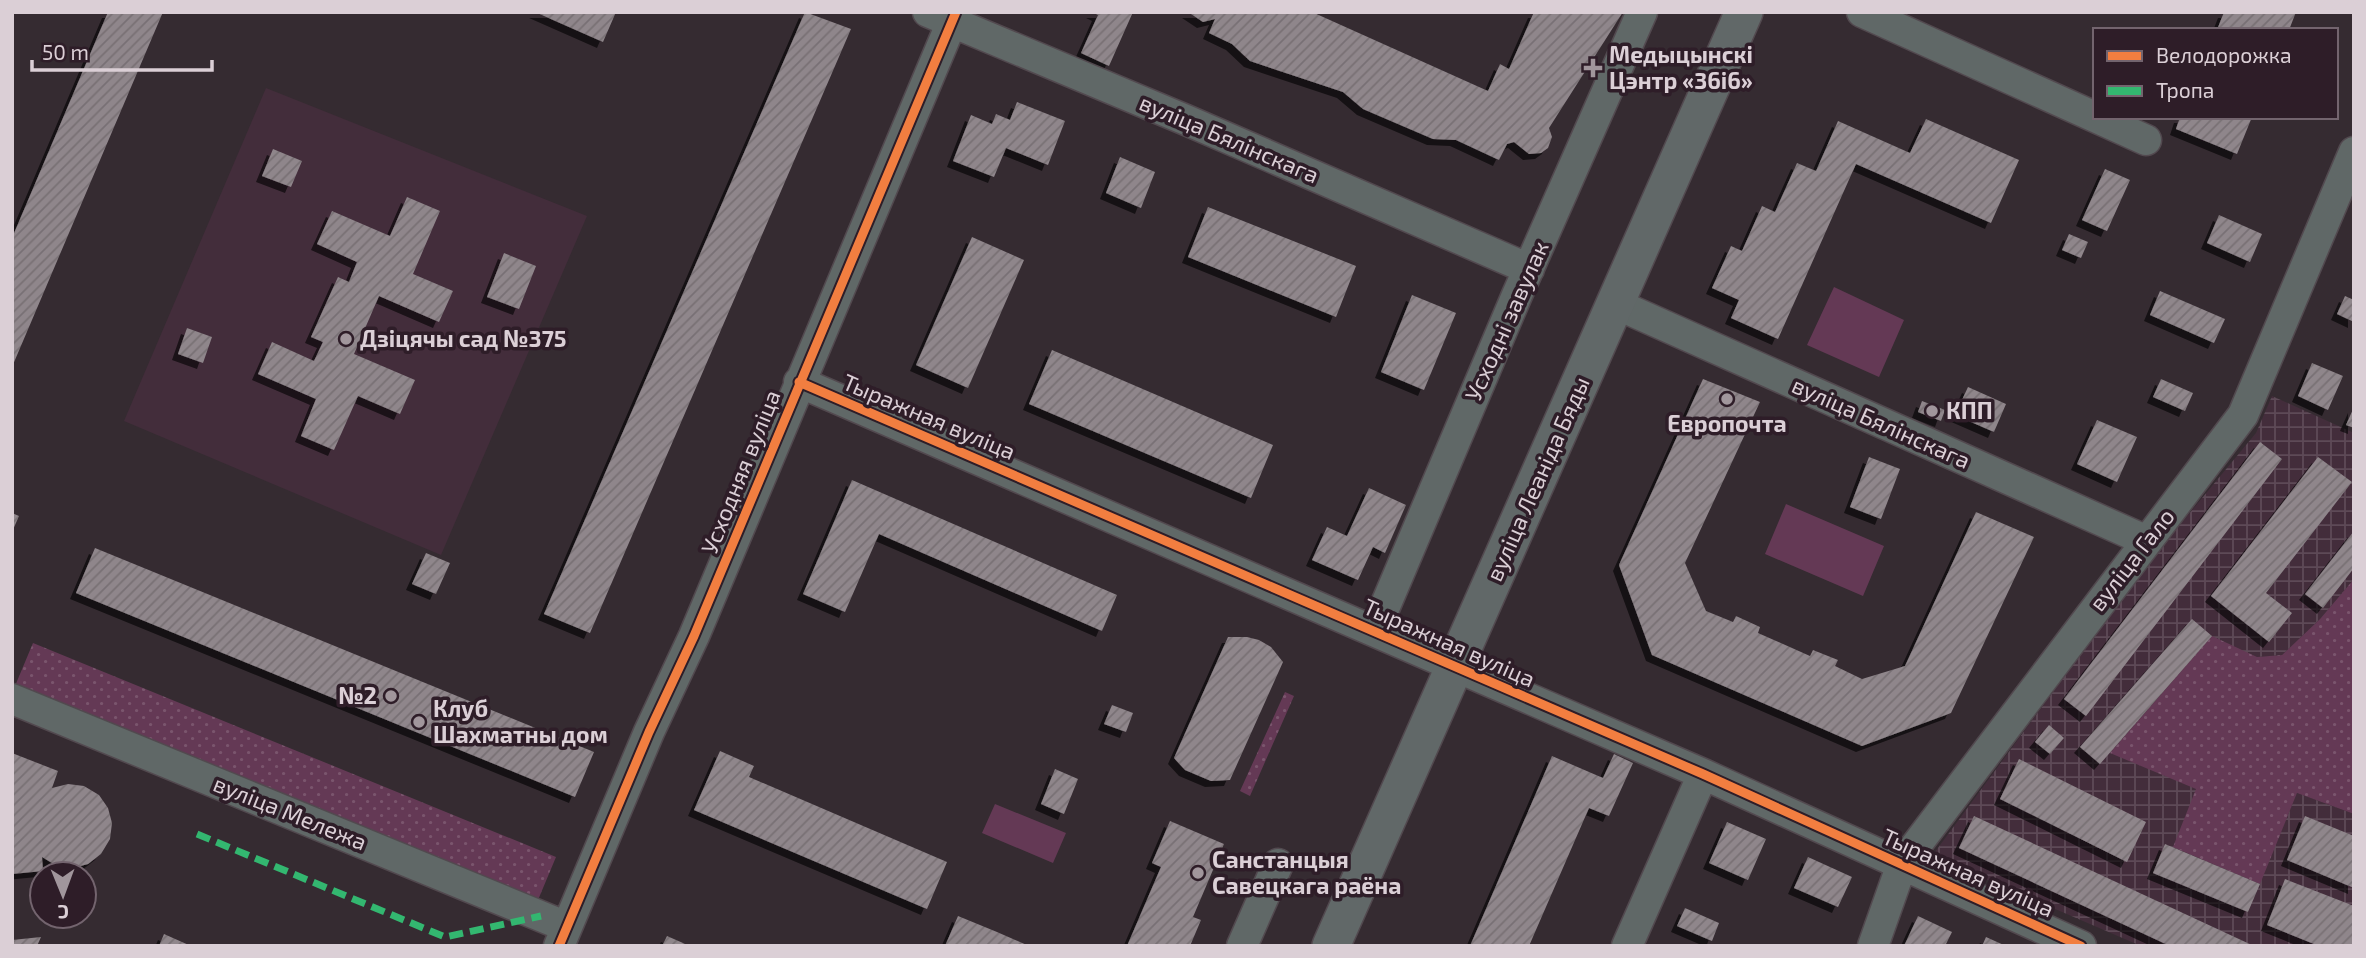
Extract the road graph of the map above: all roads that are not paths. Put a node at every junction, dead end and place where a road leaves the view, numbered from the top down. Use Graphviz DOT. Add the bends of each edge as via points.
graph roads {
  1 [pos="1642,12"];
  2 [pos="1744,12"];
  3 [pos="1862,12"];
  4 [pos="945,16"];
  5 [pos="2093,116"];
  6 [pos="2099,119"];
  7 [pos="2146,140"];
  8 [pos="2354,152"];
  9 [pos="1529,270"];
  10 [pos="1616,304"];
  11 [pos="799,383"];
  12 [pos="2147,541"];
  13 [pos="1375,631"];
  14 [pos="1455,667"];
  15 [pos="12,699"];
  16 [pos="1703,774"];
  17 [pos="1278,864"];
  18 [pos="1902,864"];
  19 [pos="563,936"];
  20 [pos="1242,946"];
  21 [pos="1331,946"];
  22 [pos="1627,946"];
  23 [pos="1872,946"];
  24 [pos="2081,946"];
  1 -- 9 [label="street, Усходні завулак"];
  2 -- 10 [label="main road, вуліца Леаніда Бяды"];
  3 -- 5 [label="street"];
  4 -- 9 [label="street, вуліца Бялінскага"];
  4 -- 11 [label="street, Усходняя вуліца"];
  6 -- 7 [label="street"];
  8 -- 12 [label="street, вуліца Гало" via="2243,415"];
  9 -- 13 [label="street, Усходні завулак"];
  10 -- 12 [label="street, вуліца Бялінскага"];
  10 -- 14 [label="main road, вуліца Леаніда Бяды"];
  11 -- 13 [label="street, Тыражная вуліца"];
  11 -- 19 [label="street, Усходняя вуліца"];
  12 -- 18 [label="street, вуліца Гало"];
  13 -- 14 [label="street, Тыражная вуліца"];
  14 -- 16 [label="street, Тыражная вуліца"];
  14 -- 21 [label="main road, вуліца Леаніда Бяды"];
  15 -- 19 [label="street, вуліца Мележа"];
  16 -- 18 [label="street, Тыражная вуліца"];
  16 -- 22 [label="street"];
  17 -- 20 [label="street"];
  18 -- 23 [label="street, вуліца Гало"];
  18 -- 24 [label="street, Тыражная вуліца"];
}
